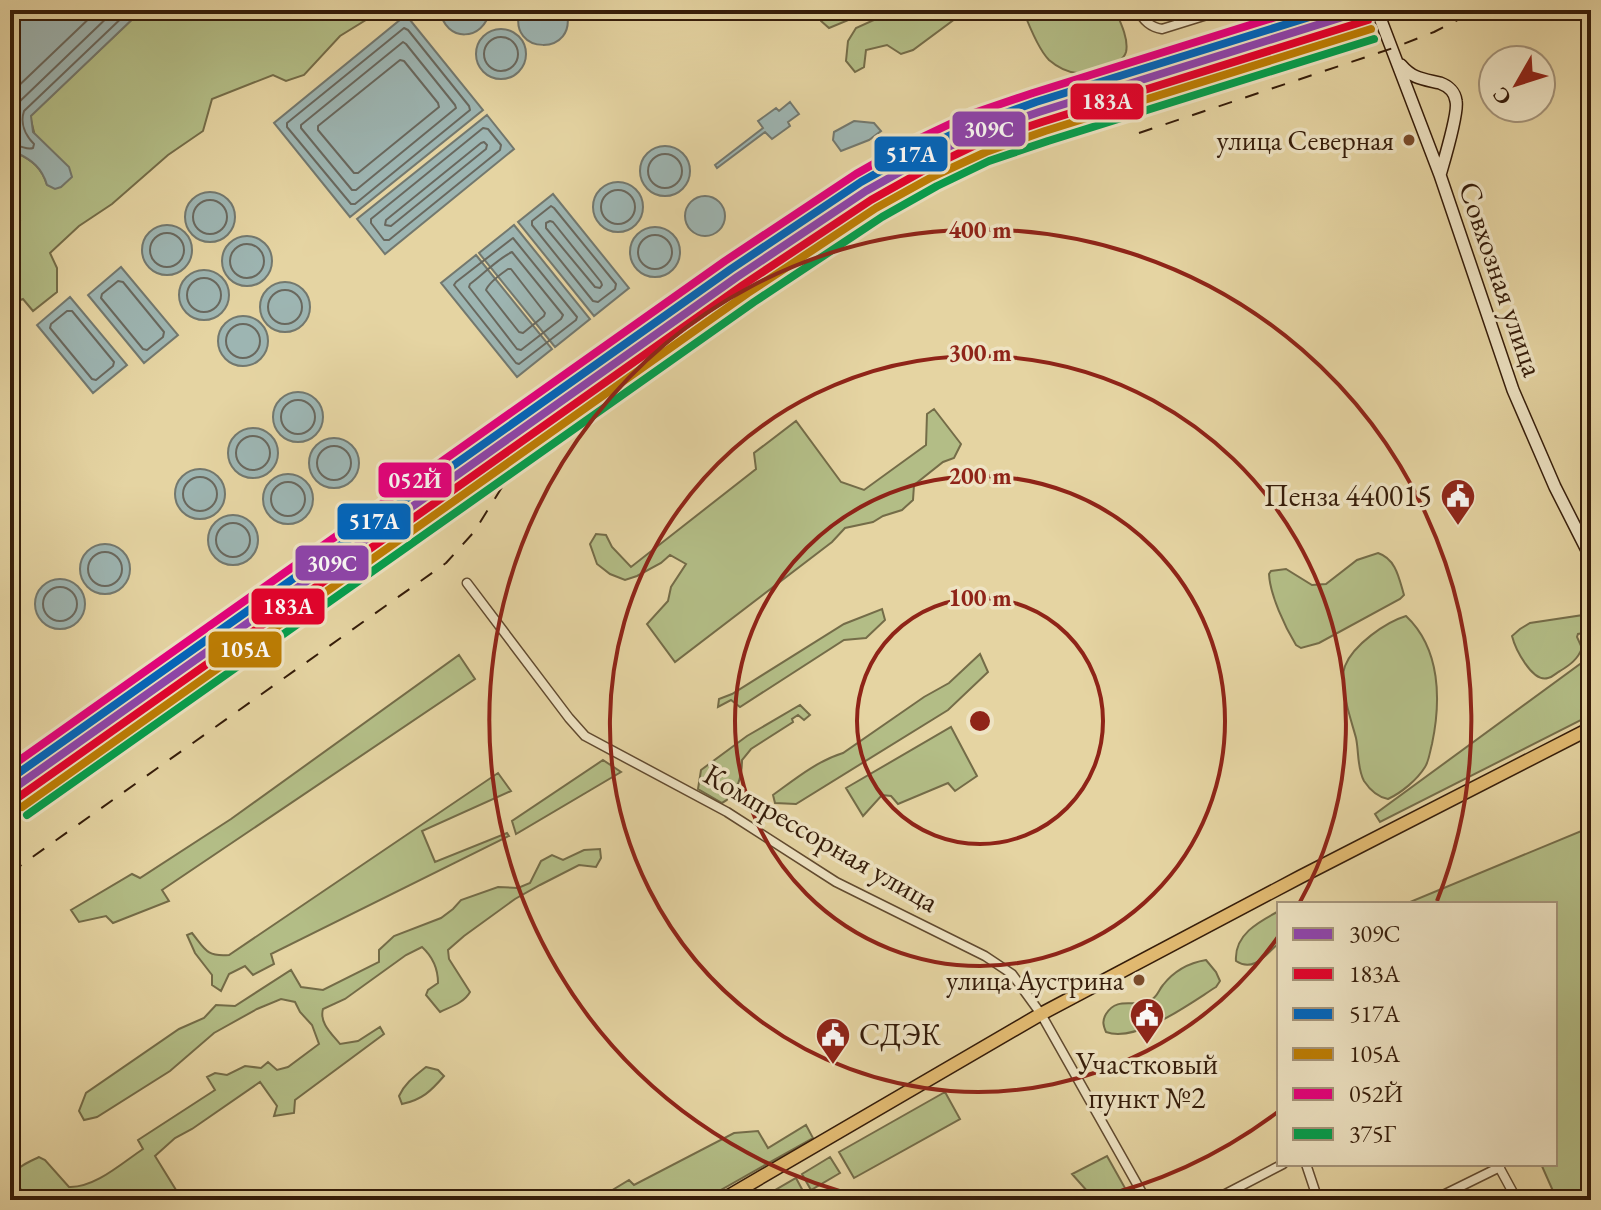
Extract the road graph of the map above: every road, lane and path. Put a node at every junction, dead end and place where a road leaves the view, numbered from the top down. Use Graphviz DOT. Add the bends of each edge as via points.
graph roads {
  1 [pos="1138,10"];
  2 [pos="1223,10"];
  3 [pos="1377,10"];
  4 [pos="1398,62"];
  5 [pos="1433,82"];
  6 [pos="1414,104"];
  7 [pos="1440,175"];
  8 [pos="1591,558"];
  9 [pos="467,583"];
  10 [pos="1591,728"];
  11 [pos="1041,1014"];
  12 [pos="1279,1166"];
  13 [pos="1307,1166"];
  14 [pos="1499,1166"];
  15 [pos="722,1200"];
  16 [pos="1146,1200"];
  17 [pos="1214,1200"];
  18 [pos="1318,1200"];
  19 [pos="1433,1200"];
  20 [pos="1517,1200"];
  1 -- 2 [label="street" via="1146,22 1162,29"];
  3 -- 4 [label="main road, Совхозная улица"];
  4 -- 5 [label="main road" via="1412,76"];
  4 -- 6 [label="main road, Совхозная улица"];
  5 -- 6 [label="main road" via="1419,90"];
  5 -- 7 [label="main road" via="1446,86 1457,107"];
  6 -- 7 [label="main road, Совхозная улица"];
  7 -- 8 [label="main road, Совхозная улица" via="1513,390"];
  9 -- 11 [label="street, Компрессорная улица" via="585,736 727,812 836,882 985,956 1012,974"];
  10 -- 11 [label="main road"];
  11 -- 15 [label="main road"];
  11 -- 16 [label="street, Компрессорная улица"];
  12 -- 17 [label="street"];
  13 -- 18 [label="street"];
  14 -- 19 [label="street"];
  14 -- 20 [label="street"];
}
